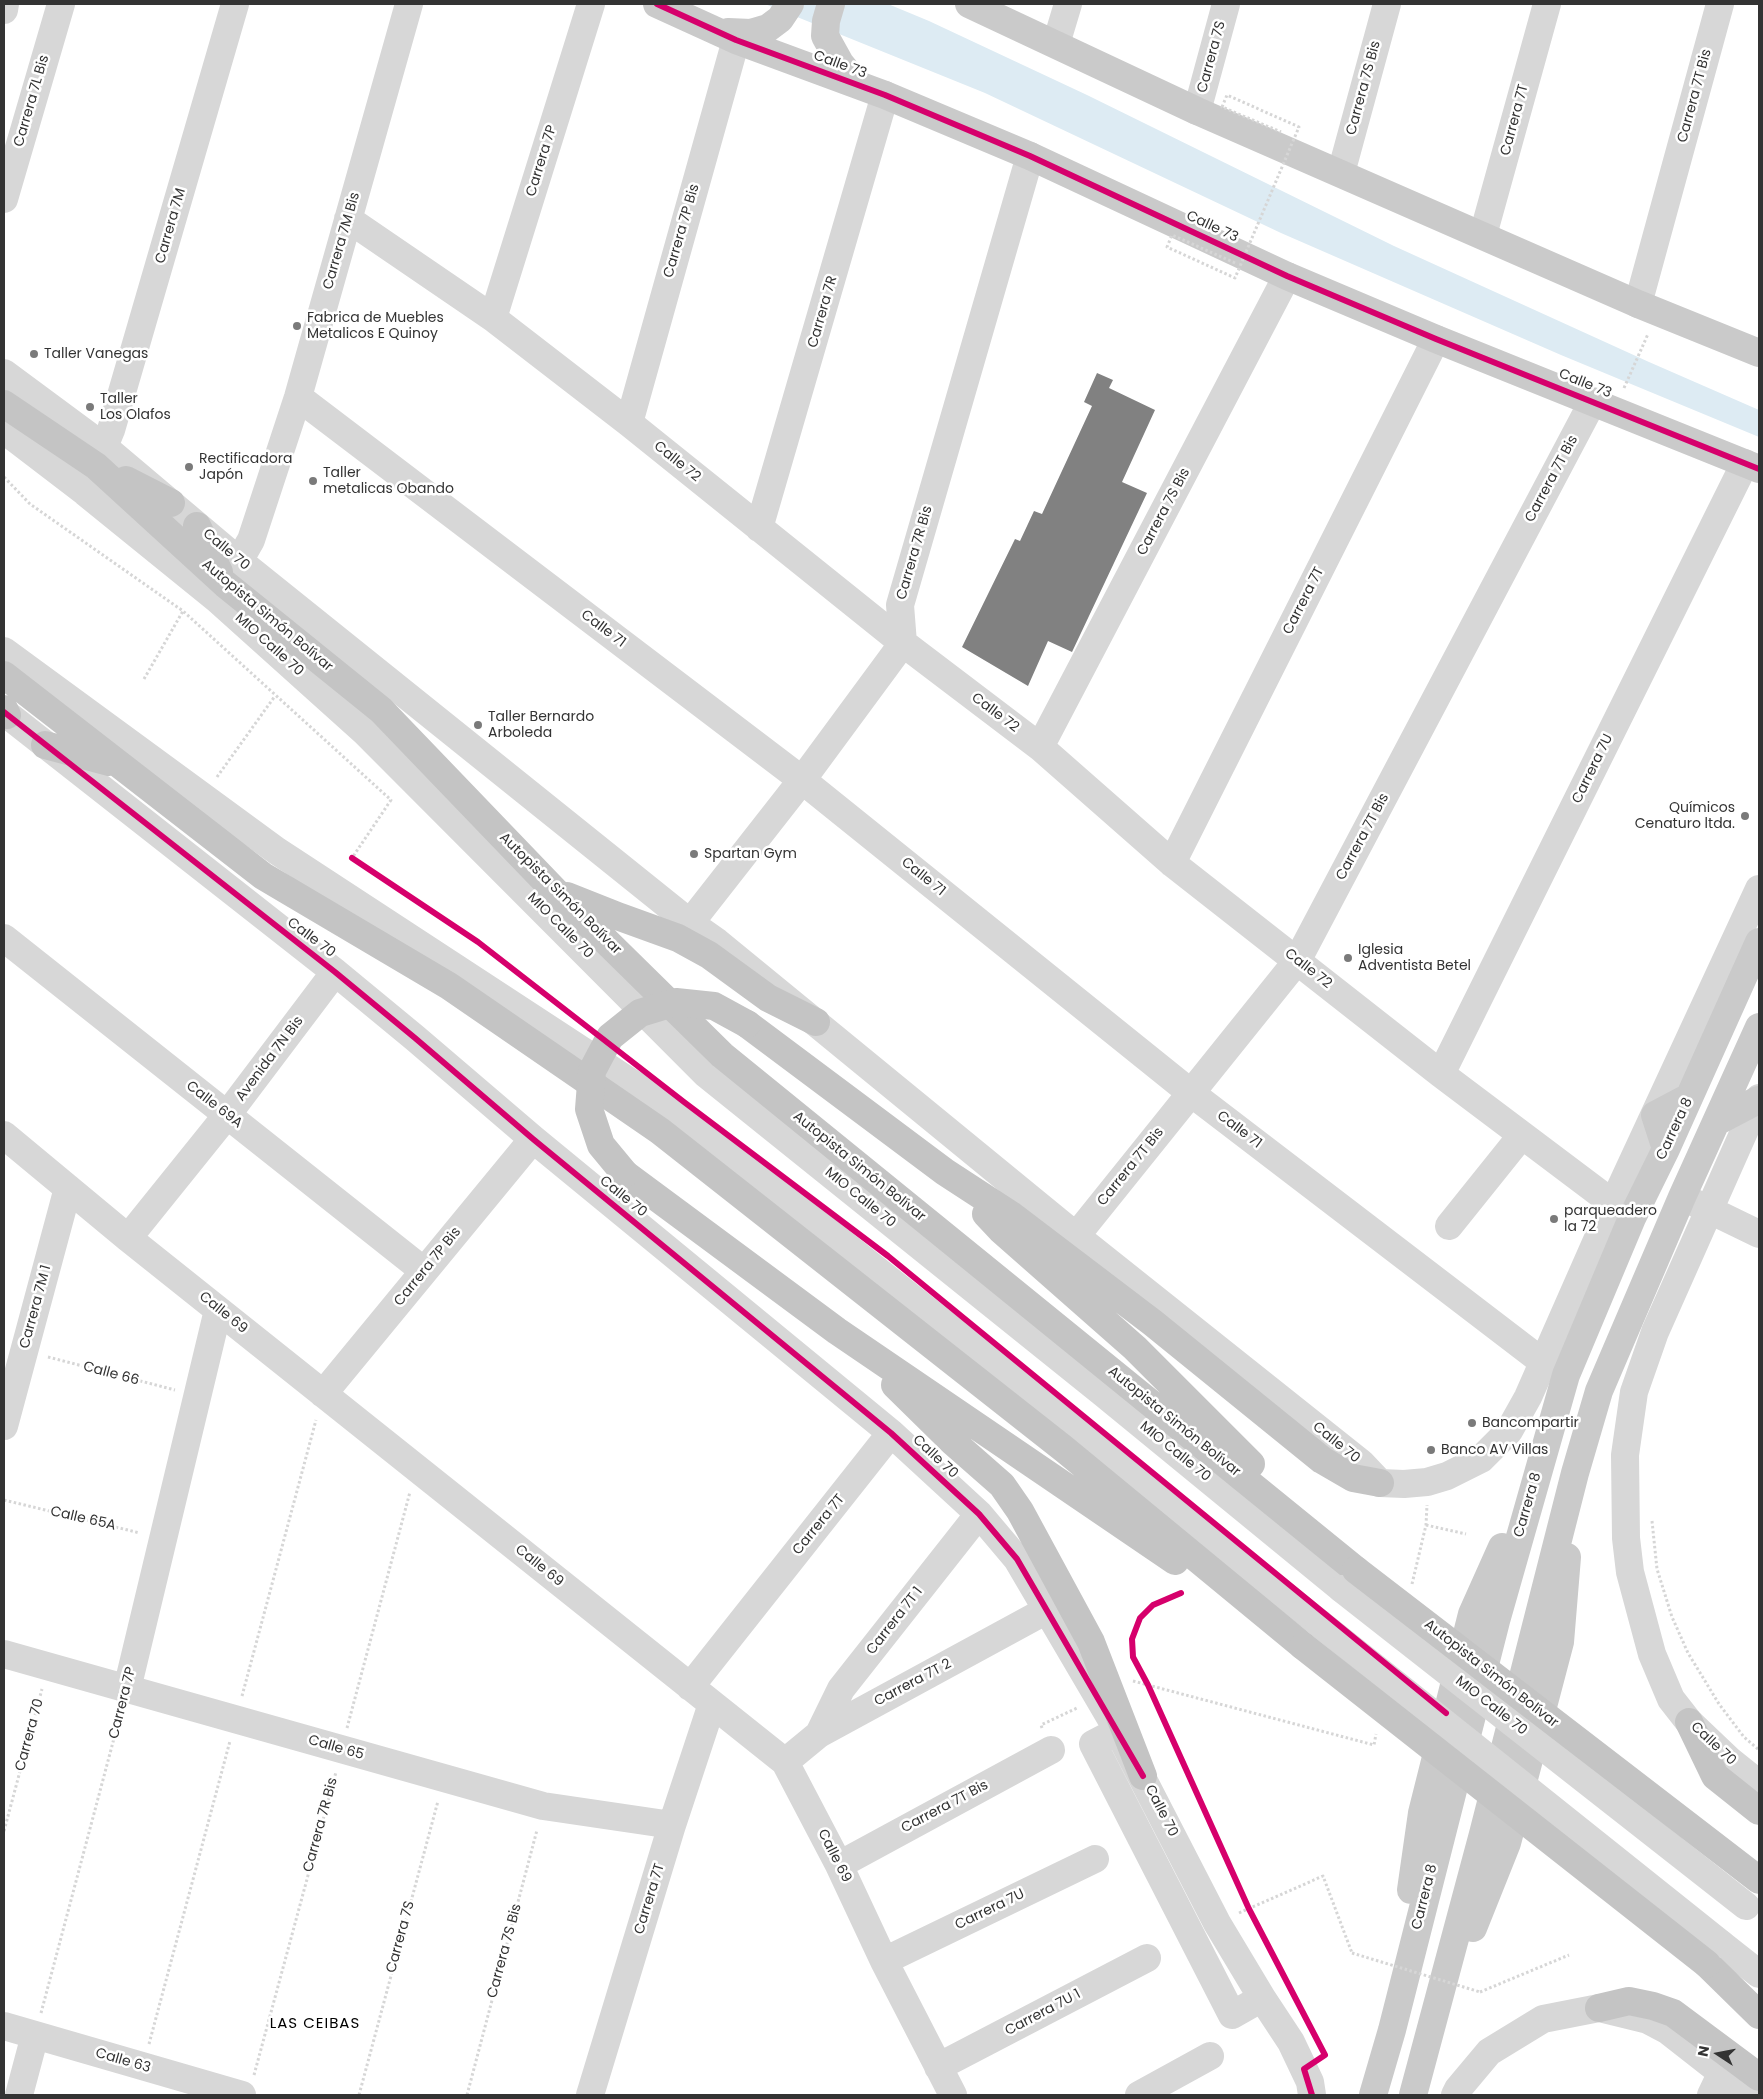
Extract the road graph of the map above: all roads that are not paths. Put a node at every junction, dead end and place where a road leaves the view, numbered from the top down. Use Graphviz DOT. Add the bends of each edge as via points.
graph roads {
  1 [pos="5,4"];
  2 [pos="61,4"];
  3 [pos="235,4"];
  4 [pos="409,4"];
  5 [pos="591,4"];
  6 [pos="658,4"];
  7 [pos="790,4"];
  8 [pos="831,4"];
  9 [pos="969,4"];
  10 [pos="1068,4"];
  11 [pos="1226,4"];
  12 [pos="1387,4"];
  13 [pos="1547,4"];
  14 [pos="1720,4"];
  15 [pos="4,10"];
  16 [pos="735,34"];
  17 [pos="1056,44"];
  18 [pos="858,85"];
  19 [pos="886,95"];
  20 [pos="1197,111"];
  21 [pos="1030,156"];
  22 [pos="1341,173"];
  23 [pos="4,199"];
  24 [pos="348,219"];
  25 [pos="1483,235"];
  26 [pos="1287,276"];
  27 [pos="1638,304"];
  28 [pos="492,318"];
  29 [pos="1436,339"];
  30 [pos="1759,353"];
  31 [pos="4,373"];
  32 [pos="298,397"];
  33 [pos="1593,401"];
  34 [pos="4,404"];
  35 [pos="629,423"];
  36 [pos="4,430"];
  37 [pos="100,456"];
  38 [pos="1752,466"];
  39 [pos="171,503"];
  40 [pos="197,526"];
  41 [pos="759,528"];
  42 [pos="239,561"];
  43 [pos="226,584"];
  44 [pos="903,643"];
  45 [pos="4,651"];
  46 [pos="4,675"];
  47 [pos="5,712"];
  48 [pos="45,745"];
  49 [pos="1040,747"];
  50 [pos="119,764"];
  51 [pos="802,780"];
  52 [pos="1172,863"];
  53 [pos="1759,889"];
  54 [pos="554,890"];
  55 [pos="690,923"];
  56 [pos="4,938"];
  57 [pos="1759,942"];
  58 [pos="1297,961"];
  59 [pos="335,972"];
  60 [pos="816,1022"];
  61 [pos="1759,1026"];
  62 [pos="1441,1074"];
  63 [pos="1191,1093"];
  64 [pos="1689,1097"];
  65 [pos="1759,1099"];
  66 [pos="1655,1114"];
  67 [pos="227,1115"];
  68 [pos="1716,1122"];
  69 [pos="4,1135"];
  70 [pos="1522,1135"];
  71 [pos="533,1140"];
  72 [pos="1666,1150"];
  73 [pos="945,1172"];
  74 [pos="68,1188"];
  75 [pos="1682,1197"];
  76 [pos="1710,1210"];
  77 [pos="1623,1211"];
  78 [pos="1448,1226"];
  79 [pos="1759,1234"];
  80 [pos="1076,1236"];
  81 [pos="128,1238"];
  82 [pos="424,1271"];
  83 [pos="218,1310"];
  84 [pos="837,1331"];
  85 [pos="1544,1363"];
  86 [pos="323,1394"];
  87 [pos="4,1426"];
  88 [pos="891,1433"];
  89 [pos="1380,1483"];
  90 [pos="979,1514"];
  91 [pos="1349,1579"];
  92 [pos="1047,1610"];
  93 [pos="1304,1646"];
  94 [pos="4,1654"];
  95 [pos="690,1687"];
  96 [pos="127,1689"];
  97 [pos="712,1704"];
  98 [pos="1689,1722"];
  99 [pos="1118,1731"];
  100 [pos="819,1734"];
  101 [pos="1051,1750"];
  102 [pos="785,1762"];
  103 [pos="1143,1776"];
  104 [pos="1759,1784"];
  105 [pos="1162,1811"];
  106 [pos="1759,1812"];
  107 [pos="672,1825"];
  108 [pos="1137,1831"];
  109 [pos="1095,1859"];
  110 [pos="839,1865"];
  111 [pos="1759,1880"];
  112 [pos="1198,1884"];
  113 [pos="1172,1900"];
  114 [pos="1753,1911"];
  115 [pos="1714,1954"];
  116 [pos="1147,1958"];
  117 [pos="884,1961"];
  118 [pos="1759,1974"];
  119 [pos="1262,1998"];
  120 [pos="1759,2003"];
  121 [pos="1599,2008"];
  122 [pos="1759,2015"];
  123 [pos="4,2026"];
  124 [pos="35,2035"];
  125 [pos="1210,2056"];
  126 [pos="938,2067"];
  127 [pos="1759,2077"];
  128 [pos="1716,2084"];
  129 [pos="248,2086"];
  130 [pos="19,2095"];
  131 [pos="590,2095"];
  132 [pos="952,2095"];
  133 [pos="1139,2095"];
  134 [pos="1312,2095"];
  135 [pos="1373,2095"];
  136 [pos="1413,2095"];
  137 [pos="1455,2095"];
  138 [pos="1750,2095"];
  1 -- 15 [label="street"];
  2 -- 23 [label="street, Carrera 7L Bis"];
  3 -- 37 [label="street, Carrera 7M" via="112,430"];
  4 -- 24 [label="street, Carrera 7M Bis"];
  5 -- 28 [label="street, Carrera 7P"];
  6 -- 16 [label="main road, Calle 73"];
  7 -- 16 [label="main road" via="780,19 759,32"];
  8 -- 18 [label="main road" via="825,36 832,51"];
  9 -- 17 [label="main road"];
  10 -- 17 [label="street"];
  11 -- 20 [label="street, Carrera 7S"];
  12 -- 22 [label="street, Carrera 7S Bis"];
  13 -- 25 [label="street, Carrera 7T"];
  14 -- 27 [label="street, Carrera 7T Bis"];
  16 -- 18 [label="main road, Calle 73"];
  16 -- 35 [label="street, Carrera 7P Bis"];
  17 -- 20 [label="main road"];
  18 -- 19 [label="main road, Calle 73"];
  19 -- 21 [label="main road, Calle 73"];
  19 -- 41 [label="street, Carrera 7R"];
  20 -- 22 [label="main road"];
  21 -- 26 [label="main road, Calle 73"];
  21 -- 44 [label="street, Carrera 7R Bis" via="900,605"];
  22 -- 25 [label="main road"];
  24 -- 28 [label="street, Calle 72"];
  24 -- 32 [label="street, Carrera 7M Bis"];
  25 -- 27 [label="main road"];
  26 -- 29 [label="main road, Calle 73"];
  26 -- 49 [label="street, Carrera 7S Bis"];
  27 -- 30 [label="main road"];
  28 -- 35 [label="street, Calle 72"];
  29 -- 33 [label="main road, Calle 73"];
  29 -- 52 [label="street, Carrera 7T"];
  31 -- 37 [label="street"];
  32 -- 42 [label="street, Carrera 7M Bis" via="251,540"];
  32 -- 51 [label="street, Calle 71"];
  33 -- 38 [label="main road, Calle 73"];
  33 -- 58 [label="street, Carrera 7T Bis"];
  34 -- 37 [label="highway, Autopista Simón Bolívar"];
  35 -- 41 [label="street, Calle 72"];
  36 -- 91 [label="street, MIO Calle 70" via="217,599 365,732 706,1074 1104,1393"];
  37 -- 39 [label="highway"];
  37 -- 43 [label="highway, Autopista Simón Bolívar"];
  38 -- 62 [label="street, Carrera 7U"];
  39 -- 40 [label="street, Calle 70"];
  40 -- 42 [label="street, Calle 70"];
  40 -- 43 [label="highway"];
  41 -- 44 [label="street, Calle 72"];
  42 -- 55 [label="street, Calle 70"];
  43 -- 54 [label="highway, Autopista Simón Bolívar" via="381,710"];
  44 -- 49 [label="street, Calle 72"];
  44 -- 51 [label="street"];
  45 -- 115 [label="street, bridge" via="277,852 676,1112 1319,1624"];
  46 -- 50 [label="highway"];
  47 -- 48 [label="street, Calle 70"];
  48 -- 50 [label="highway"];
  48 -- 59 [label="street, Calle 70"];
  49 -- 52 [label="street, Calle 72"];
  50 -- 93 [label="highway" via="263,876 449,986 660,1131 1064,1449"];
  51 -- 55 [label="street"];
  51 -- 63 [label="street, Calle 71"];
  52 -- 58 [label="street, Calle 72"];
  53 -- 66 [label="street, Carrera 8"];
  54 -- 60 [label="highway" via="678,938 768,998"];
  54 -- 91 [label="highway, Autopista Simón Bolívar" via="722,1055"];
  55 -- 60 [label="street, Calle 70"];
  56 -- 67 [label="street, Calle 69A"];
  57 -- 64 [label="main road, Carrera 8"];
  58 -- 62 [label="street, Calle 72"];
  58 -- 63 [label="street, Carrera 7T Bis"];
  59 -- 67 [label="street, Avenida 7N Bis"];
  59 -- 71 [label="street, Calle 70"];
  60 -- 80 [label="street, Calle 70"];
  61 -- 68 [label="main road"];
  62 -- 70 [label="street, Calle 72"];
  63 -- 80 [label="street, Carrera 7T Bis"];
  63 -- 85 [label="street, Calle 71"];
  64 -- 66 [label="main road"];
  64 -- 72 [label="main road, Carrera 8"];
  65 -- 68 [label="main road"];
  65 -- 76 [label="street"];
  66 -- 72 [label="main road"];
  66 -- 77 [label="street, Carrera 8"];
  67 -- 81 [label="street, Avenida 7N Bis"];
  67 -- 82 [label="street, Calle 69A"];
  68 -- 75 [label="main road"];
  69 -- 74 [label="street, Calle 69"];
  70 -- 77 [label="street, Calle 72"];
  70 -- 78 [label="street"];
  71 -- 82 [label="street, Carrera 7P Bis"];
  71 -- 88 [label="street, Calle 70"];
  72 -- 77 [label="main road, Carrera 8"];
  73 -- 84 [label="highway, bridge" via="747,1024 714,1006 676,1002 640,1013 610,1037 592,1071 589,1109 601,1145 625,1174"];
  73 -- 89 [label="highway" via="1011,1215 1153,1323 1322,1460 1353,1478"];
  73 -- 91 [label="highway" via="1001,1230 1135,1348"];
  74 -- 81 [label="street, Calle 69"];
  74 -- 87 [label="street, Carrera 7M 1"];
  75 -- 76 [label="street"];
  75 -- 136 [label="main road" via="1599,1390 1574,1473"];
  76 -- 79 [label="street"];
  76 -- 98 [label="street, Calle 70" via="1655,1332 1634,1392 1625,1455 1626,1538 1630,1572 1652,1654 1671,1699"];
  77 -- 85 [label="street, Carrera 8"];
  77 -- 135 [label="main road, Carrera 8" via="1566,1375 1539,1467 1472,1614 1422,1812 1392,2030"];
  80 -- 89 [label="street, Calle 70" via="1354,1457"];
  81 -- 83 [label="street, Calle 69"];
  82 -- 86 [label="street, Carrera 7P Bis"];
  83 -- 86 [label="street, Calle 69"];
  83 -- 96 [label="street, Carrera 7P"];
  84 -- 93 [label="highway"];
  84 -- 103 [label="highway" via="1002,1485 1038,1542 1091,1642"];
  85 -- 89 [label="street, Carrera 8" via="1509,1431 1481,1459 1428,1482"];
  86 -- 95 [label="street, Calle 69"];
  88 -- 90 [label="street, Calle 70"];
  88 -- 95 [label="street, Carrera 7T"];
  90 -- 92 [label="street, Calle 70" via="1017,1559"];
  90 -- 100 [label="street, Carrera 7T 1" via="842,1689"];
  91 -- 111 [label="highway, Autopista Simón Bolívar, bridge"];
  91 -- 114 [label="street, MIO Calle 70, bridge"];
  92 -- 99 [label="street, Calle 70"];
  92 -- 100 [label="street, Carrera 7T 2"];
  93 -- 115 [label="highway, bridge"];
  94 -- 96 [label="street, Calle 65"];
  95 -- 97 [label="street, Calle 69"];
  96 -- 107 [label="street, Calle 65" via="543,1806"];
  97 -- 102 [label="street, Calle 69"];
  97 -- 107 [label="street, Carrera 7T"];
  98 -- 104 [label="street, Calle 70"];
  98 -- 106 [label="highway" via="1715,1776"];
  99 -- 103 [label="street, Calle 70"];
  99 -- 108 [label="street" via="1093,1744"];
  100 -- 102 [label="street, Carrera 7T 2"];
  101 -- 110 [label="street, Carrera 7T Bis"];
  102 -- 110 [label="street, Calle 69"];
  103 -- 105 [label="street, Calle 70"];
  105 -- 108 [label="street"];
  105 -- 112 [label="street, Calle 70"];
  107 -- 131 [label="street, Carrera 7T"];
  108 -- 113 [label="street"];
  109 -- 117 [label="street, Carrera 7U"];
  110 -- 117 [label="street, Calle 69"];
  112 -- 113 [label="street"];
  112 -- 119 [label="street, Calle 70" via="1217,1923"];
  113 -- 119 [label="street" via="1232,2015"];
  115 -- 118 [label="street"];
  115 -- 120 [label="highway"];
  115 -- 122 [label="highway"];
  116 -- 126 [label="street, Carrera 7U 1"];
  117 -- 126 [label="street, Calle 69"];
  119 -- 134 [label="street, Calle 70" via="1291,2042 1310,2082"];
  121 -- 127 [label="highway" via="1629,2001 1673,2013"];
  121 -- 128 [label="street" via="1648,2020 1666,2030"];
  121 -- 137 [label="street" via="1543,2019 1489,2052"];
  123 -- 124 [label="street, Calle 63"];
  124 -- 129 [label="street, Calle 63"];
  124 -- 130 [label="street"];
  125 -- 133 [label="street"];
  126 -- 132 [label="street, Calle 69"];
  128 -- 138 [label="street"];
}
